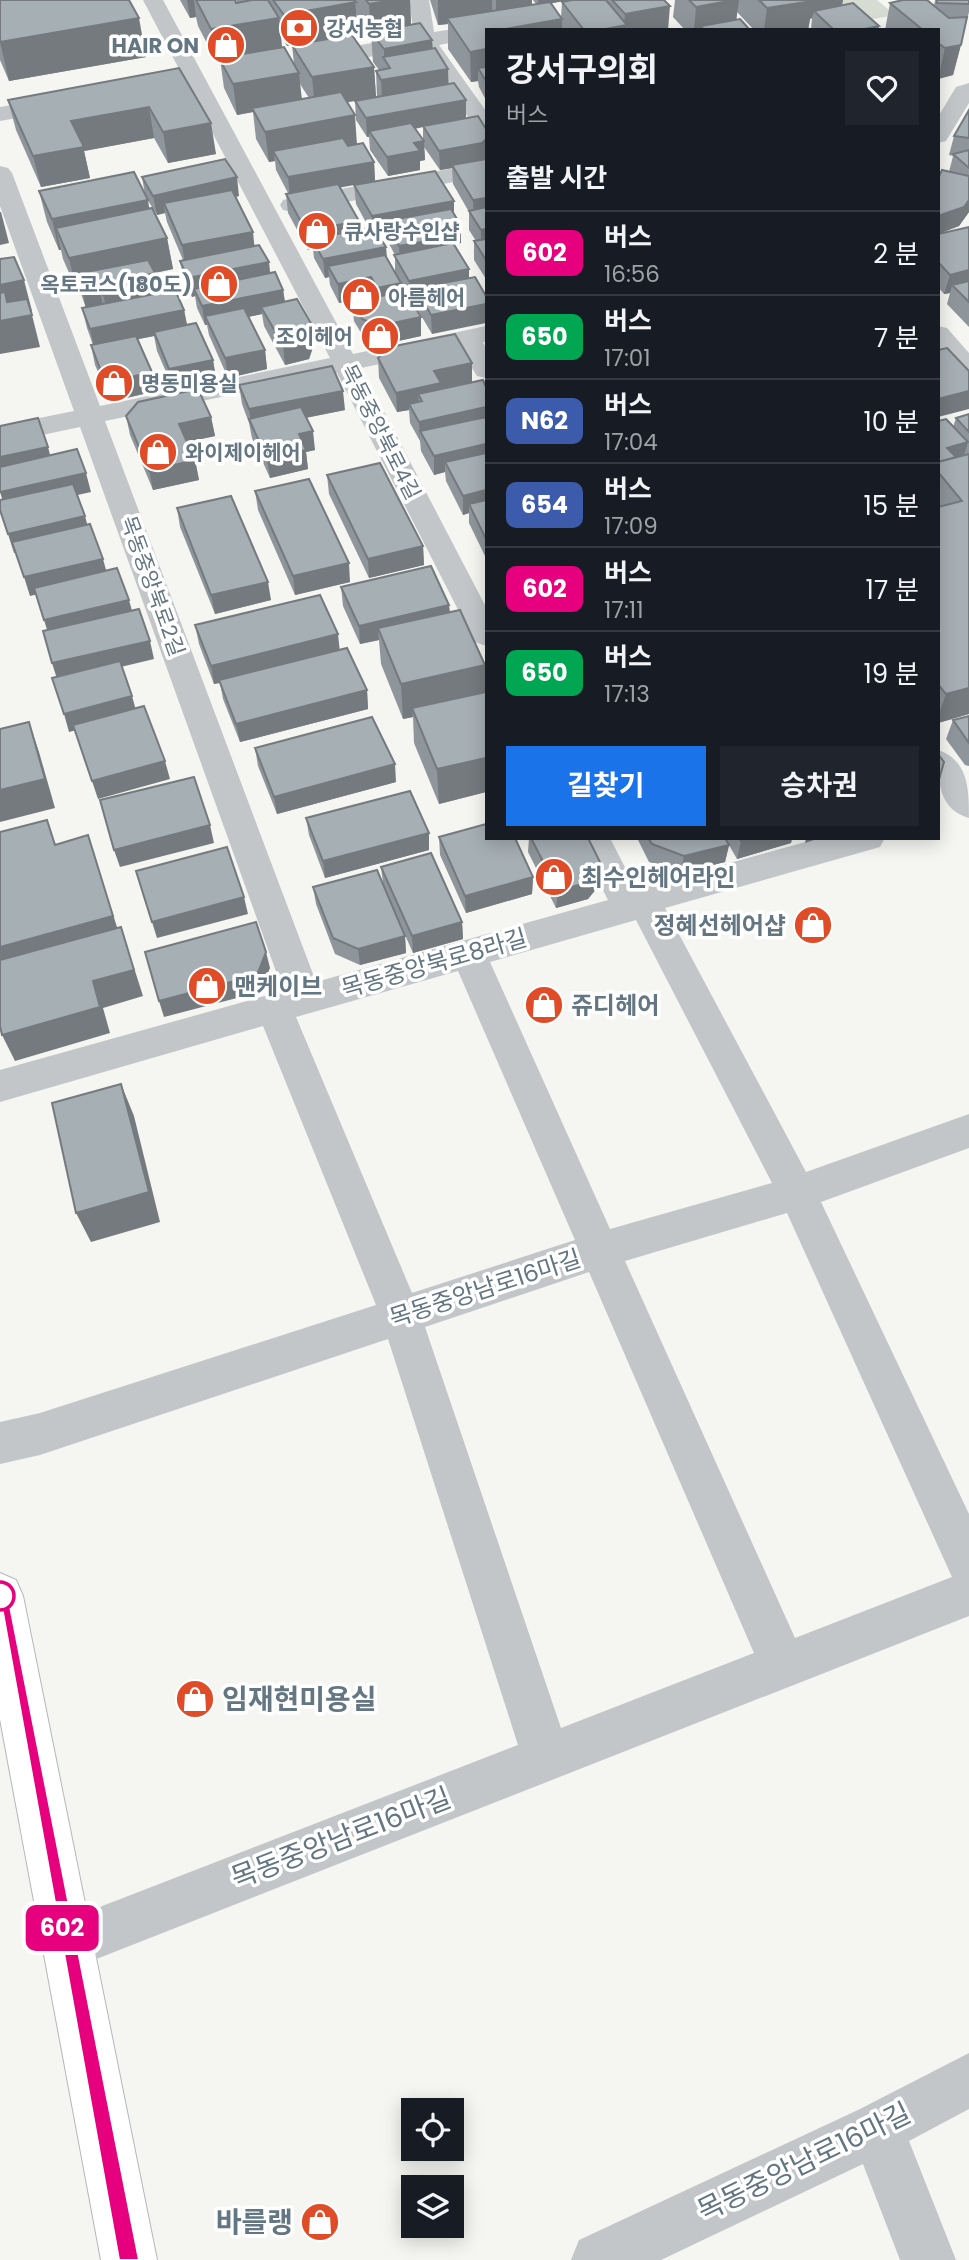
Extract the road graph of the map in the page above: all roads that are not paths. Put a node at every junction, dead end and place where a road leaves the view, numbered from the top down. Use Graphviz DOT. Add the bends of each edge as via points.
graph roads {
  1 [pos="153,0"];
  2 [pos="419,0"];
  3 [pos="485,30"];
  4 [pos="425,41"];
  5 [pos="291,64"];
  6 [pos="224,75"];
  7 [pos="197,80"];
  8 [pos="171,84"];
  9 [pos="941,89"];
  10 [pos="967,91"];
  11 [pos="79,100"];
  12 [pos="0,114"];
  13 [pos="485,125"];
  14 [pos="940,133"];
  15 [pos="485,169"];
  16 [pos="0,173"];
  17 [pos="266,210"];
  18 [pos="477,336"];
  19 [pos="940,336"];
  20 [pos="345,363"];
  21 [pos="485,366"];
  22 [pos="969,369"];
  23 [pos="90,416"];
  24 [pos="0,435"];
  25 [pos="474,584"];
  26 [pos="485,631"];
  27 [pos="940,765"];
  28 [pos="969,808"];
  29 [pos="940,818"];
  30 [pos="594,840"];
  31 [pos="861,840"];
  32 [pos="636,904"];
  33 [pos="468,953"];
  34 [pos="290,1004"];
  35 [pos="0,1086"];
  36 [pos="969,1131"];
  37 [pos="797,1194"];
  38 [pos="601,1250"];
  39 [pos="401,1316"];
  40 [pos="0,1443"];
  41 [pos="969,1564"];
  42 [pos="969,1593"];
  43 [pos="0,1596"];
  44 [pos="784,1667"];
  45 [pos="547,1759"];
  46 [pos="66,1945"];
  47 [pos="969,2080"];
  48 [pos="877,2129"];
  49 [pos="129,2260"];
  50 [pos="599,2260"];
  51 [pos="929,2260"];
  1 -- 7 [label="street, 목동중앙북로4길"];
  2 -- 4 [label="street"];
  3 -- 4 [label="street"];
  4 -- 5 [label="street"];
  4 -- 13 [label="street"];
  6 -- 7 [label="street"];
  7 -- 8 [label="street"];
  7 -- 17 [label="street, 목동중앙북로4길"];
  9 -- 10 [label="street"];
  10 -- 14 [label="street"];
  11 -- 12 [label="street"];
  15 -- 17 [label="street"];
  16 -- 23 [label="street, 목동중앙북로2길"];
  17 -- 20 [label="street, 목동중앙북로4길"];
  18 -- 20 [label="street"];
  18 -- 21 [label="street"];
  19 -- 22 [label="street"];
  20 -- 23 [label="street"];
  20 -- 25 [label="street, 목동중앙북로4길"];
  23 -- 24 [label="street"];
  23 -- 34 [label="street, 목동중앙북로2길"];
  25 -- 26 [label="street, 목동중앙북로4길"];
  27 -- 28 [label="street"];
  28 -- 29 [label="street"];
  30 -- 32 [label="street"];
  31 -- 32 [label="street, 목동중앙북로8라길"];
  32 -- 33 [label="street, 목동중앙북로8라길"];
  32 -- 37 [label="street"];
  33 -- 34 [label="street, 목동중앙북로8라길"];
  33 -- 38 [label="street"];
  34 -- 35 [label="street, 목동중앙북로8라길"];
  34 -- 39 [label="street, 목동중앙북로2길"];
  36 -- 37 [label="street, 목동중앙남로16마길"];
  37 -- 38 [label="street, 목동중앙남로16마길"];
  37 -- 41 [label="street"];
  38 -- 39 [label="street, 목동중앙남로16마길"];
  38 -- 44 [label="street"];
  39 -- 40 [label="street, 목동중앙남로16마길"];
  39 -- 45 [label="street, 목동중앙북로2길"];
  42 -- 44 [label="street, 목동중앙남로16마길"];
  43 -- 46 [label="main road"];
  44 -- 45 [label="street, 목동중앙남로16마길"];
  45 -- 46 [label="street, 목동중앙남로16마길"];
  46 -- 49 [label="main road"];
  47 -- 48 [label="street, 목동중앙남로16마길"];
  48 -- 50 [label="street, 목동중앙남로16마길"];
  48 -- 51 [label="street"];
}
